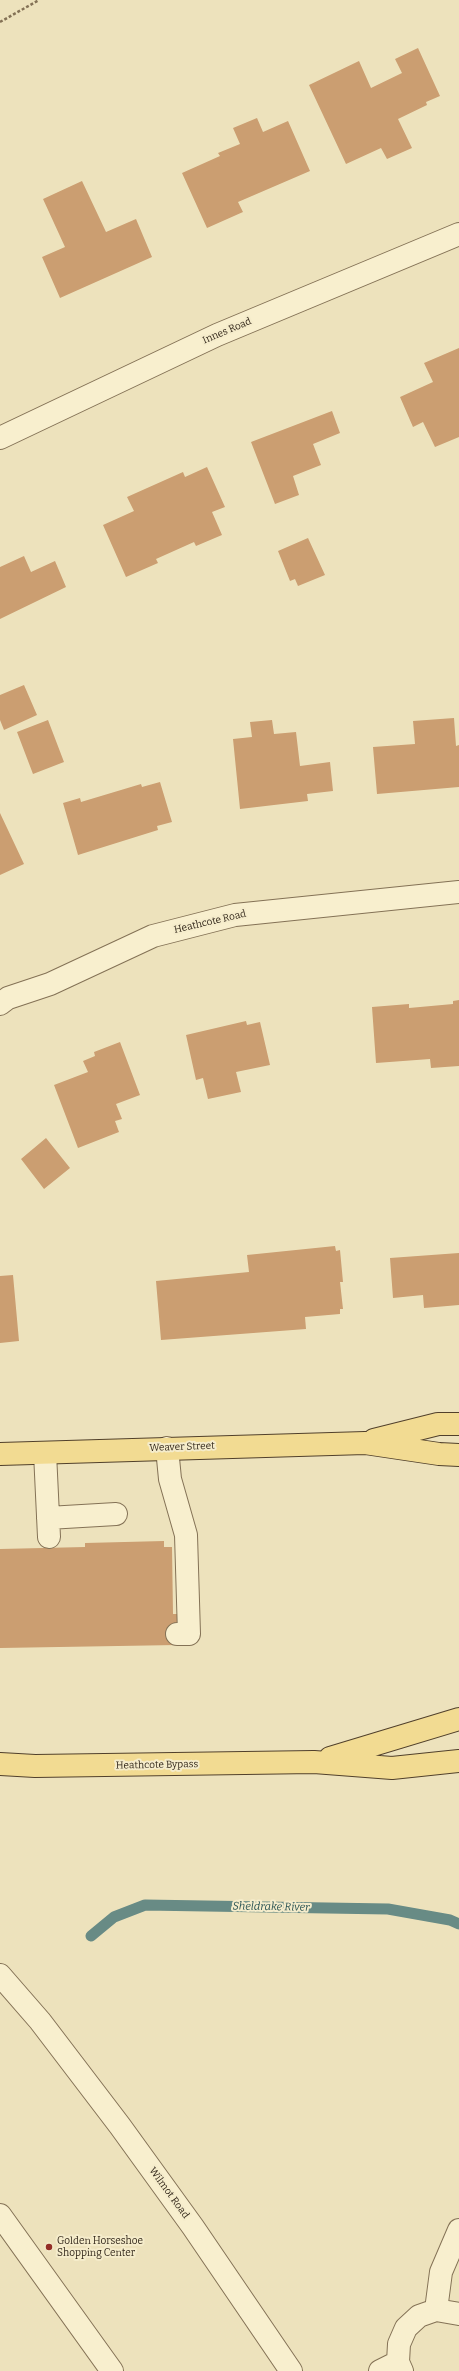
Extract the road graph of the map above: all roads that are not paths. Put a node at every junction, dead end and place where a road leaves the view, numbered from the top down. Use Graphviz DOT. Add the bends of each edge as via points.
graph roads {
  1 [pos="459,234"];
  2 [pos="0,438"];
  3 [pos="459,892"];
  4 [pos="0,1004"];
  5 [pos="459,1424"];
  6 [pos="365,1443"];
  7 [pos="167,1448"];
  8 [pos="45,1453"];
  9 [pos="0,1454"];
  10 [pos="459,1455"];
  11 [pos="116,1514"];
  12 [pos="177,1634"];
  13 [pos="459,1719"];
  14 [pos="314,1762"];
  15 [pos="459,1762"];
  16 [pos="0,1764"];
  17 [pos="0,1975"];
  18 [pos="0,2215"];
  19 [pos="459,2230"];
  20 [pos="436,2310"];
  21 [pos="459,2314"];
  22 [pos="393,2368"];
  23 [pos="112,2371"];
  24 [pos="291,2371"];
  1 -- 2 [label="street, Innes Road" via="217,335"];
  3 -- 4 [label="street, Heathcote Road" via="235,914 153,936 50,984 8,998"];
  5 -- 6 [label="main road, Weaver Street" via="438,1424"];
  6 -- 7 [label="main road, Weaver Street"];
  6 -- 10 [label="main road, Weaver Street"];
  7 -- 8 [label="main road, Weaver Street"];
  7 -- 12 [label="street" via="170,1479 186,1535 189,1634"];
  8 -- 9 [label="main road, Weaver Street"];
  8 -- 11 [label="street" via="48,1527"];
  13 -- 14 [label="main road, Heathcote Bypass"];
  14 -- 15 [label="main road, Heathcote Bypass" via="392,1768"];
  14 -- 16 [label="main road, Heathcote Bypass" via="43,1766"];
  17 -- 24 [label="street, Wilmot Road" via="40,2021 188,2220"];
  18 -- 23 [label="street"];
  19 -- 20 [label="street" via="441,2272"];
  20 -- 21 [label="street"];
  20 -- 22 [label="street" via="419,2316 406,2328"];
}
